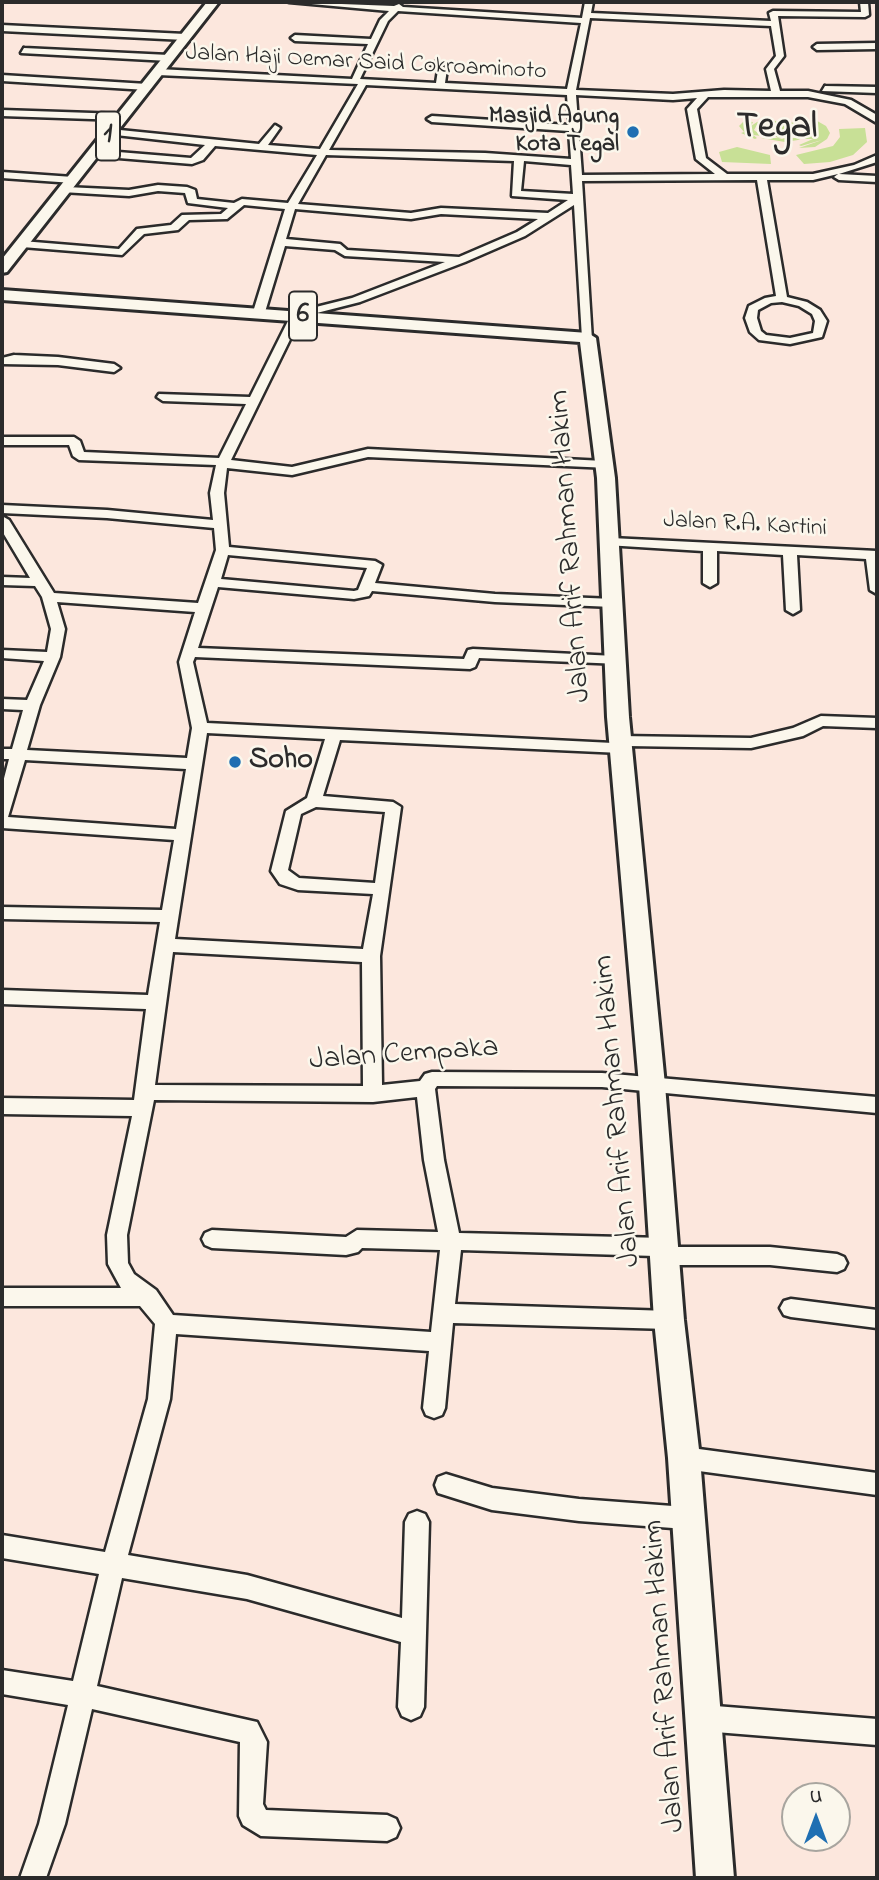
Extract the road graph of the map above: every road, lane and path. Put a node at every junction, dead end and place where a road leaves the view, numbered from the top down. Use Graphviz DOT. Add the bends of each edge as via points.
graph roads {
  1 [pos="213,2"];
  2 [pos="293,2"];
  3 [pos="405,2"];
  4 [pos="589,2"];
  5 [pos="769,2"];
  6 [pos="864,2"];
  7 [pos="394,10"];
  8 [pos="774,13"];
  9 [pos="865,15"];
  10 [pos="877,17"];
  11 [pos="585,18"];
  12 [pos="774,23"];
  13 [pos="2,28"];
  14 [pos="185,37"];
  15 [pos="295,38"];
  16 [pos="374,42"];
  17 [pos="877,46"];
  18 [pos="817,47"];
  19 [pos="24,51"];
  20 [pos="169,58"];
  21 [pos="435,65"];
  22 [pos="159,72"];
  23 [pos="2,78"];
  24 [pos="359,83"];
  25 [pos="147,87"];
  26 [pos="440,87"];
  27 [pos="775,90"];
  28 [pos="877,90"];
  29 [pos="571,93"];
  30 [pos="830,93"];
  31 [pos="706,94"];
  32 [pos="2,113"];
  33 [pos="122,117"];
  34 [pos="875,117"];
  35 [pos="432,119"];
  36 [pos="275,128"];
  37 [pos="573,128"];
  38 [pos="110,132"];
  39 [pos="212,143"];
  40 [pos="261,148"];
  41 [pos="94,153"];
  42 [pos="322,153"];
  43 [pos="519,158"];
  44 [pos="877,158"];
  45 [pos="575,162"];
  46 [pos="195,170"];
  47 [pos="2,175"];
  48 [pos="723,176"];
  49 [pos="761,176"];
  50 [pos="813,177"];
  51 [pos="576,178"];
  52 [pos="877,179"];
  53 [pos="70,185"];
  54 [pos="184,190"];
  55 [pos="578,197"];
  56 [pos="234,206"];
  57 [pos="291,207"];
  58 [pos="553,216"];
  59 [pos="280,242"];
  60 [pos="22,244"];
  61 [pos="461,260"];
  62 [pos="2,269"];
  63 [pos="2,295"];
  64 [pos="782,299"];
  65 [pos="259,312"];
  66 [pos="296,315"];
  67 [pos="588,338"];
  68 [pos="2,361"];
  69 [pos="114,368"];
  70 [pos="163,397"];
  71 [pos="253,401"];
  72 [pos="2,440"];
  73 [pos="224,462"];
  74 [pos="604,466"];
  75 [pos="2,509"];
  76 [pos="2,521"];
  77 [pos="220,525"];
  78 [pos="611,542"];
  79 [pos="710,547"];
  80 [pos="223,550"];
  81 [pos="790,551"];
  82 [pos="874,555"];
  83 [pos="2,581"];
  84 [pos="40,582"];
  85 [pos="212,582"];
  86 [pos="710,583"];
  87 [pos="368,586"];
  88 [pos="877,590"];
  89 [pos="49,597"];
  90 [pos="613,603"];
  91 [pos="203,608"];
  92 [pos="793,610"];
  93 [pos="188,652"];
  94 [pos="2,654"];
  95 [pos="52,657"];
  96 [pos="615,661"];
  97 [pos="2,704"];
  98 [pos="32,705"];
  99 [pos="877,723"];
  100 [pos="200,729"];
  101 [pos="334,735"];
  102 [pos="621,745"];
  103 [pos="10,754"];
  104 [pos="194,764"];
  105 [pos="314,801"];
  106 [pos="2,814"];
  107 [pos="2,822"];
  108 [pos="182,835"];
  109 [pos="382,888"];
  110 [pos="2,913"];
  111 [pos="172,916"];
  112 [pos="166,945"];
  113 [pos="371,956"];
  114 [pos="2,997"];
  115 [pos="156,1002"];
  116 [pos="652,1085"];
  117 [pos="425,1088"];
  118 [pos="373,1094"];
  119 [pos="144,1100"];
  120 [pos="877,1105"];
  121 [pos="2,1106"];
  122 [pos="212,1239"];
  123 [pos="451,1244"];
  124 [pos="664,1251"];
  125 [pos="837,1263"];
  126 [pos="2,1297"];
  127 [pos="149,1297"];
  128 [pos="791,1308"];
  129 [pos="446,1312"];
  130 [pos="877,1319"];
  131 [pos="668,1320"];
  132 [pos="166,1324"];
  133 [pos="442,1342"];
  134 [pos="434,1408"];
  135 [pos="684,1458"];
  136 [pos="877,1484"];
  137 [pos="446,1485"];
  138 [pos="686,1518"];
  139 [pos="417,1522"];
  140 [pos="2,1546"];
  141 [pos="114,1562"];
  142 [pos="414,1634"];
  143 [pos="2,1682"];
  144 [pos="83,1695"];
  145 [pos="411,1707"];
  146 [pos="703,1718"];
  147 [pos="877,1732"];
  148 [pos="387,1828"];
  149 [pos="33,1878"];
  150 [pos="715,1878"];
  1 -- 14 [label="highway, 1"];
  2 -- 7 [label="street"];
  3 -- 7 [label="street"];
  4 -- 11 [label="street"];
  5 -- 8 [label="street"];
  6 -- 9 [label="street"];
  7 -- 11 [label="street"];
  7 -- 16 [label="street"];
  8 -- 9 [label="street"];
  8 -- 12 [label="street"];
  9 -- 10 [label="street"];
  11 -- 12 [label="street"];
  11 -- 29 [label="street"];
  12 -- 27 [label="street" via="780,56 770,69"];
  13 -- 14 [label="street"];
  14 -- 20 [label="highway, 1"];
  15 -- 16 [label="street"];
  16 -- 24 [label="street"];
  17 -- 18 [label="street"];
  19 -- 20 [label="street"];
  20 -- 22 [label="highway, 1"];
  21 -- 26 [label="street" via="443,69"];
  22 -- 24 [label="street, Jalan Haji Oemar Said Cokroaminoto"];
  22 -- 25 [label="highway, 1"];
  23 -- 25 [label="street"];
  24 -- 26 [label="street, Jalan Haji Oemar Said Cokroaminoto"];
  24 -- 42 [label="street"];
  25 -- 33 [label="highway, 1"];
  26 -- 29 [label="street, Jalan Haji Oemar Said Cokroaminoto"];
  27 -- 30 [label="street, Jalan Haji Oemar Said Cokroaminoto"];
  27 -- 31 [label="street, Jalan Haji Oemar Said Cokroaminoto"];
  28 -- 30 [label="street"];
  29 -- 31 [label="street, Jalan Haji Oemar Said Cokroaminoto"];
  29 -- 37 [label="street"];
  30 -- 34 [label="street"];
  31 -- 48 [label="street" via="692,108 701,159"];
  32 -- 33 [label="main road"];
  33 -- 38 [label="highway, 1"];
  35 -- 37 [label="street"];
  36 -- 40 [label="street"];
  37 -- 45 [label="street"];
  38 -- 39 [label="street"];
  38 -- 41 [label="highway, 1"];
  39 -- 40 [label="street"];
  39 -- 46 [label="street"];
  40 -- 42 [label="street"];
  41 -- 46 [label="street"];
  41 -- 53 [label="highway, 1"];
  42 -- 43 [label="street"];
  42 -- 57 [label="street"];
  43 -- 45 [label="street"];
  43 -- 55 [label="street" via="516,194"];
  44 -- 50 [label="street"];
  45 -- 51 [label="street"];
  46 -- 54 [label="street"];
  47 -- 53 [label="street"];
  48 -- 49 [label="street"];
  48 -- 51 [label="street"];
  49 -- 50 [label="street"];
  49 -- 64 [label="street"];
  50 -- 52 [label="street"];
  51 -- 55 [label="street"];
  53 -- 54 [label="street" via="129,193"];
  53 -- 60 [label="highway, 1"];
  54 -- 56 [label="street" via="191,192 192,201"];
  55 -- 58 [label="street"];
  55 -- 67 [label="street"];
  56 -- 57 [label="street" via="242,202"];
  56 -- 60 [label="street" via="221,217 186,217 174,228 141,231 122,252"];
  57 -- 58 [label="street" via="411,216 441,211"];
  57 -- 59 [label="street"];
  58 -- 61 [label="street"];
  59 -- 61 [label="street" via="340,247 347,253"];
  59 -- 65 [label="street"];
  60 -- 62 [label="highway, 1"];
  61 -- 66 [label="street" via="356,300"];
  63 -- 65 [label="highway, 6"];
  64 -- 64 [label="street" via="753,308 756,332 763,338 790,341 818,335 821,321 816,312"];
  65 -- 66 [label="highway, 6"];
  66 -- 67 [label="highway, 6"];
  66 -- 71 [label="street"];
  67 -- 74 [label="highway, Jalan Arif Rahman Hakim"];
  68 -- 69 [label="street"];
  70 -- 71 [label="street"];
  71 -- 73 [label="street"];
  72 -- 73 [label="street" via="74,441 79,456"];
  73 -- 74 [label="street" via="301,470 368,453"];
  73 -- 77 [label="street" via="217,493"];
  74 -- 78 [label="highway, Jalan Arif Rahman Hakim"];
  75 -- 77 [label="street"];
  76 -- 84 [label="street"];
  77 -- 80 [label="street"];
  78 -- 79 [label="street, Jalan R.A. Kartini"];
  78 -- 90 [label="highway, Jalan Arif Rahman Hakim"];
  79 -- 81 [label="street, Jalan R.A. Kartini"];
  79 -- 86 [label="street"];
  80 -- 85 [label="street"];
  80 -- 87 [label="street" via="374,564"];
  81 -- 82 [label="street, Jalan R.A. Kartini"];
  81 -- 92 [label="street"];
  82 -- 88 [label="street"];
  83 -- 84 [label="street"];
  84 -- 89 [label="street"];
  85 -- 87 [label="street" via="354,596"];
  85 -- 91 [label="street"];
  87 -- 90 [label="street"];
  89 -- 91 [label="street"];
  89 -- 95 [label="street" via="58,629"];
  90 -- 96 [label="highway, Jalan Arif Rahman Hakim"];
  91 -- 93 [label="street"];
  93 -- 96 [label="street" via="470,664 473,653"];
  93 -- 100 [label="street" via="187,675 196,697"];
  94 -- 95 [label="street"];
  95 -- 98 [label="street"];
  96 -- 102 [label="highway, Jalan Arif Rahman Hakim"];
  97 -- 98 [label="street"];
  98 -- 103 [label="street"];
  99 -- 102 [label="street" via="821,722 751,743"];
  100 -- 101 [label="street"];
  100 -- 104 [label="street"];
  101 -- 102 [label="street"];
  101 -- 105 [label="street"];
  102 -- 116 [label="highway, Jalan Arif Rahman Hakim"];
  103 -- 104 [label="street"];
  103 -- 106 [label="street"];
  104 -- 108 [label="street"];
  105 -- 109 [label="street" via="393,807"];
  105 -- 109 [label="street" via="294,811 279,871 286,880"];
  107 -- 108 [label="street"];
  108 -- 111 [label="street"];
  109 -- 113 [label="street"];
  110 -- 111 [label="street"];
  111 -- 112 [label="street"];
  112 -- 113 [label="street"];
  112 -- 115 [label="street"];
  113 -- 118 [label="street"];
  114 -- 115 [label="street"];
  115 -- 119 [label="street"];
  116 -- 117 [label="street, Jalan Cempaka" via="475,1078 432,1079"];
  116 -- 120 [label="street, Jalan Cempaka"];
  116 -- 124 [label="highway, Jalan Arif Rahman Hakim"];
  117 -- 118 [label="street, Jalan Cempaka"];
  117 -- 123 [label="street" via="433,1160"];
  118 -- 119 [label="street, Jalan Cempaka"];
  119 -- 121 [label="street, Jalan Cempaka"];
  119 -- 127 [label="street" via="117,1250 127,1280"];
  122 -- 123 [label="street" via="346,1246 357,1239"];
  123 -- 124 [label="street"];
  123 -- 129 [label="street"];
  124 -- 125 [label="street"];
  124 -- 131 [label="highway, Jalan Arif Rahman Hakim"];
  126 -- 127 [label="street"];
  127 -- 132 [label="street"];
  128 -- 130 [label="street"];
  129 -- 131 [label="street"];
  129 -- 133 [label="street"];
  131 -- 135 [label="highway, Jalan Arif Rahman Hakim"];
  132 -- 133 [label="street"];
  132 -- 141 [label="street" via="159,1399"];
  133 -- 134 [label="street"];
  135 -- 136 [label="street"];
  135 -- 138 [label="highway, Jalan Arif Rahman Hakim"];
  137 -- 138 [label="street" via="492,1499"];
  138 -- 146 [label="highway, Jalan Arif Rahman Hakim"];
  139 -- 142 [label="street"];
  140 -- 141 [label="street"];
  141 -- 142 [label="street" via="247,1587"];
  141 -- 144 [label="street"];
  142 -- 145 [label="street"];
  143 -- 144 [label="street"];
  144 -- 148 [label="street" via="248,1731 254,1742 250,1804 261,1823"];
  144 -- 149 [label="street" via="52,1824"];
  146 -- 147 [label="street"];
  146 -- 150 [label="highway, Jalan Arif Rahman Hakim"];
}
